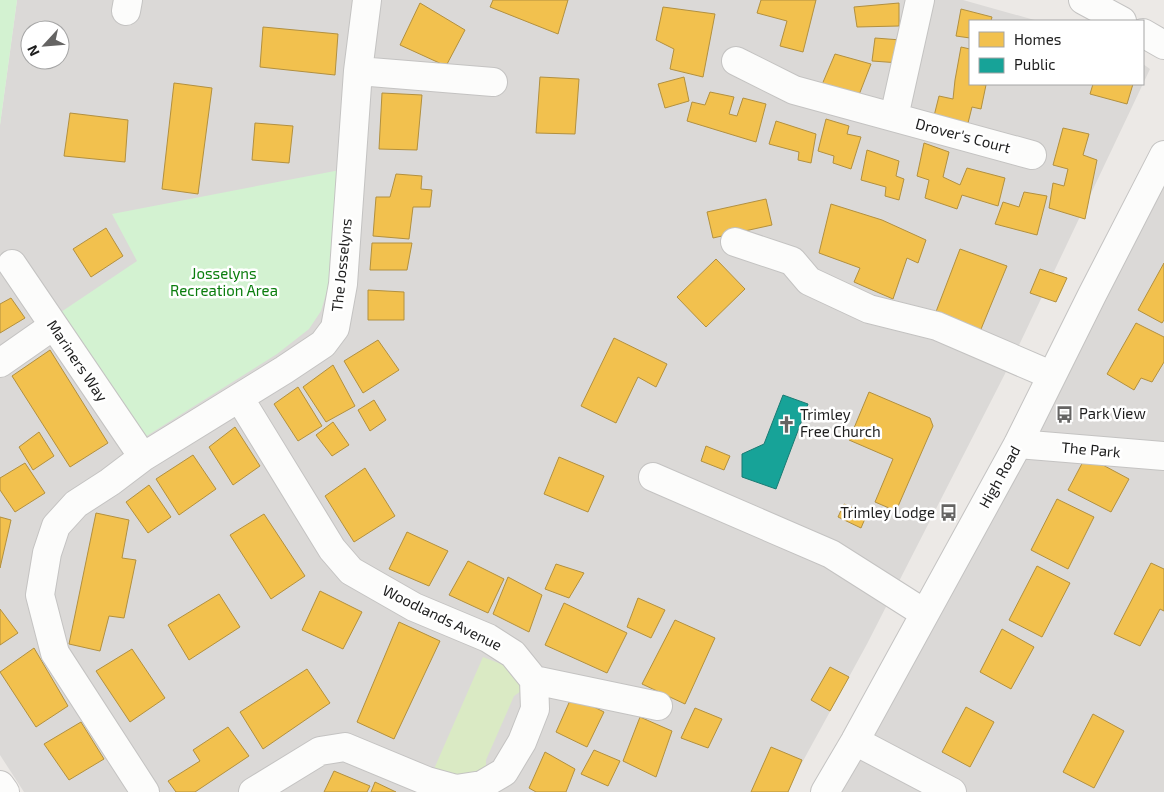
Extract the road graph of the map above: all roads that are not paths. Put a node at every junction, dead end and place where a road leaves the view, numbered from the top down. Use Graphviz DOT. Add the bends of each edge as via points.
graph roads {
  1 [pos="367,0"];
  2 [pos="920,0"];
  3 [pos="1083,0"];
  4 [pos="1120,20"];
  5 [pos="1144,34"];
  6 [pos="1164,44"];
  7 [pos="736,61"];
  8 [pos="358,71"];
  9 [pos="493,82"];
  10 [pos="894,118"];
  11 [pos="1032,155"];
  12 [pos="1164,155"];
  13 [pos="734,242"];
  14 [pos="12,264"];
  15 [pos="53,326"];
  16 [pos="0,363"];
  17 [pos="1052,376"];
  18 [pos="240,399"];
  19 [pos="1018,444"];
  20 [pos="1164,456"];
  21 [pos="143,457"];
  22 [pos="653,477"];
  23 [pos="924,613"];
  24 [pos="534,680"];
  25 [pos="658,706"];
  26 [pos="854,741"];
  27 [pos="0,785"];
  28 [pos="425,787"];
  29 [pos="5,792"];
  30 [pos="145,792"];
  31 [pos="253,792"];
  32 [pos="825,792"];
  33 [pos="952,792"];
  1 -- 8 [label="street, The Josselyns"];
  2 -- 10 [label="street"];
  3 -- 4 [label="street"];
  5 -- 6 [label="street"];
  7 -- 10 [label="street, Drover's Court" via="794,90"];
  8 -- 9 [label="street"];
  8 -- 18 [label="street, The Josselyns" via="343,284 335,328 324,344"];
  10 -- 11 [label="street, Drover's Court"];
  12 -- 17 [label="street, High Road"];
  13 -- 17 [label="street" via="792,261 809,280 869,309 937,326"];
  14 -- 15 [label="street, Mariners Way"];
  15 -- 16 [label="street"];
  15 -- 21 [label="street, Mariners Way"];
  17 -- 19 [label="street, High Road"];
  18 -- 21 [label="street, The Josselyns"];
  18 -- 24 [label="street, Woodlands Avenue" via="332,549 352,571 414,607 488,638 513,654"];
  19 -- 20 [label="street, The Park"];
  19 -- 23 [label="street, High Road"];
  21 -- 30 [label="street, The Josselyns" via="76,504 56,526 47,553 40,595 55,652"];
  22 -- 23 [label="street" via="831,554"];
  23 -- 26 [label="street, High Road"];
  24 -- 25 [label="street"];
  24 -- 28 [label="street" via="535,709 522,742 504,772 482,785 456,789"];
  26 -- 32 [label="street, High Road"];
  26 -- 33 [label="street"];
  27 -- 29 [label="street"];
  28 -- 31 [label="street" via="345,747 320,751"];
}
